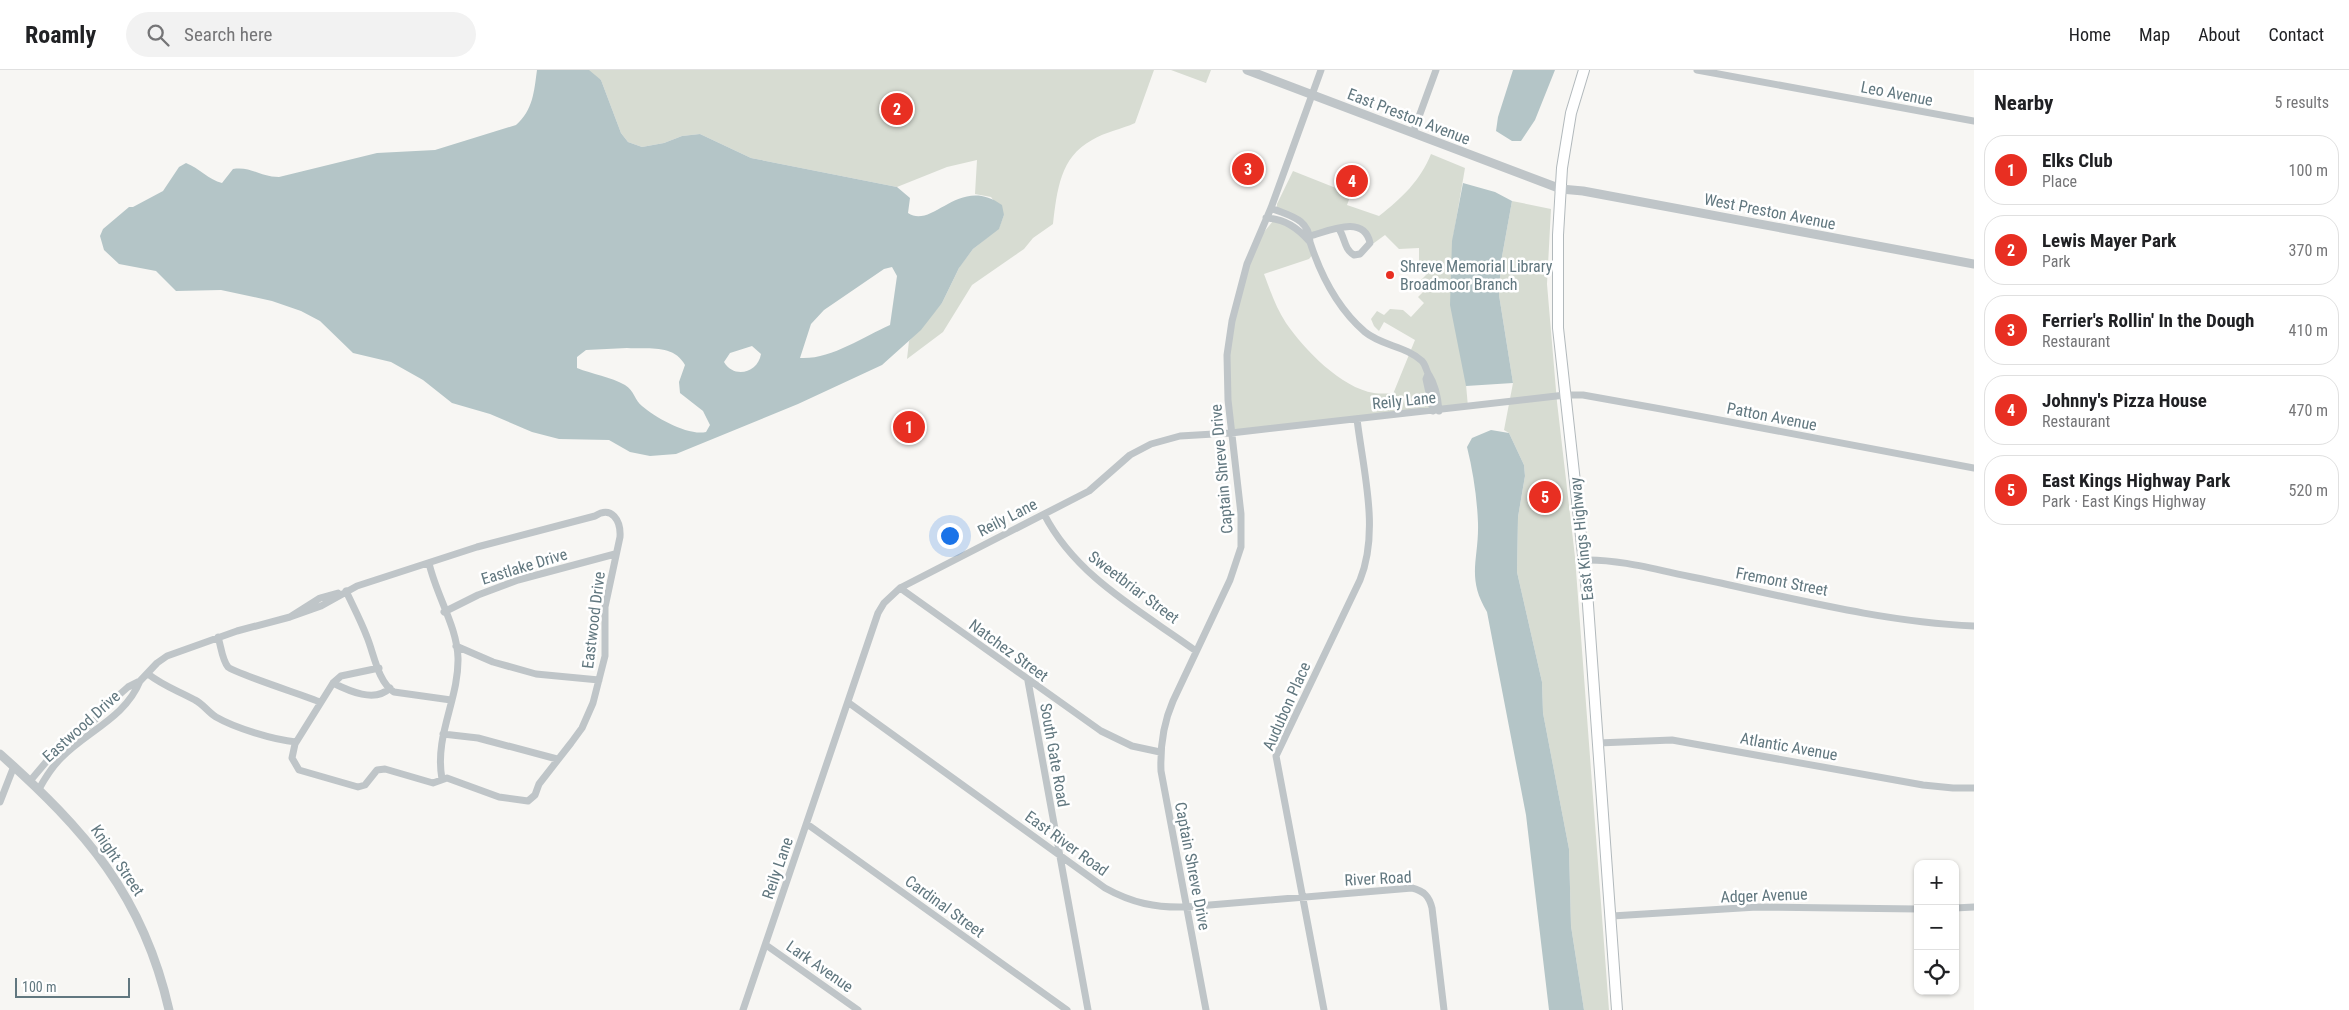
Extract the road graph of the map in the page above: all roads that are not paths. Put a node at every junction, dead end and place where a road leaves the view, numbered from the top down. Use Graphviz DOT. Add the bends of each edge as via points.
graph roads {
  1 [pos="1247,70"];
  2 [pos="1321,70"];
  3 [pos="1436,70"];
  4 [pos="1584,70"];
  5 [pos="1697,70"];
  6 [pos="1312,94"];
  7 [pos="1974,121"];
  8 [pos="1413,133"];
  9 [pos="1561,189"];
  10 [pos="1271,208"];
  11 [pos="1266,218"];
  12 [pos="1339,229"];
  13 [pos="1310,239"];
  14 [pos="1974,264"];
  15 [pos="1565,395"];
  16 [pos="1436,411"];
  17 [pos="1357,419"];
  18 [pos="1231,434"];
  19 [pos="1974,468"];
  20 [pos="1044,514"];
  21 [pos="615,554"];
  22 [pos="1584,560"];
  23 [pos="429,563"];
  24 [pos="900,588"];
  25 [pos="346,591"];
  26 [pos="444,612"];
  27 [pos="1974,626"];
  28 [pos="218,637"];
  29 [pos="456,646"];
  30 [pos="1196,651"];
  31 [pos="379,668"];
  32 [pos="148,674"];
  33 [pos="599,680"];
  34 [pos="140,681"];
  35 [pos="1028,681"];
  36 [pos="333,684"];
  37 [pos="390,688"];
  38 [pos="450,700"];
  39 [pos="320,702"];
  40 [pos="849,703"];
  41 [pos="443,734"];
  42 [pos="296,742"];
  43 [pos="1598,743"];
  44 [pos="1160,752"];
  45 [pos="0,754"];
  46 [pos="558,759"];
  47 [pos="14,766"];
  48 [pos="442,779"];
  49 [pos="30,781"];
  50 [pos="1974,788"];
  51 [pos="38,790"];
  52 [pos="0,802"];
  53 [pos="807,824"];
  54 [pos="1058,853"];
  55 [pos="1303,896"];
  56 [pos="1186,906"];
  57 [pos="1974,907"];
  58 [pos="1959,908"];
  59 [pos="1914,909"];
  60 [pos="1612,916"];
  61 [pos="766,945"];
  62 [pos="168,1010"];
  63 [pos="744,1010"];
  64 [pos="858,1010"];
  65 [pos="1067,1010"];
  66 [pos="1088,1010"];
  67 [pos="1206,1010"];
  68 [pos="1324,1010"];
  69 [pos="1444,1010"];
  70 [pos="1618,1010"];
  1 -- 6 [label="street, East Preston Avenue"];
  2 -- 6 [label="street, Captain Shreve Drive"];
  3 -- 8 [label="street"];
  4 -- 9 [label="main road, East Kings Highway" via="1567,130"];
  5 -- 7 [label="street, Leo Avenue"];
  6 -- 8 [label="street, East Preston Avenue"];
  6 -- 10 [label="street, Captain Shreve Drive"];
  8 -- 9 [label="street, East Preston Avenue"];
  9 -- 14 [label="street, West Preston Avenue"];
  9 -- 15 [label="main road, East Kings Highway" via="1557,287"];
  10 -- 11 [label="street, Captain Shreve Drive"];
  10 -- 13 [label="street" via="1296,218 1309,230"];
  11 -- 13 [label="street" via="1283,221"];
  11 -- 18 [label="street, Captain Shreve Drive" via="1247,264 1232,321 1227,355"];
  12 -- 12 [label="street" via="1358,226 1369,236 1370,243 1360,254 1354,255 1346,247"];
  12 -- 13 [label="street"];
  13 -- 16 [label="street" via="1318,267 1339,305 1366,332 1385,344 1411,353 1424,363 1435,388"];
  15 -- 16 [label="street, Reily Lane"];
  15 -- 19 [label="street, Patton Avenue" via="1583,395"];
  15 -- 22 [label="main road, East Kings Highway"];
  16 -- 17 [label="street, Reily Lane"];
  17 -- 18 [label="street, Reily Lane"];
  17 -- 55 [label="street, Audubon Place" via="1370,537 1368,554 1360,580 1276,756"];
  18 -- 20 [label="street, Reily Lane" via="1180,436 1151,444 1130,455 1089,491"];
  18 -- 30 [label="street, Captain Shreve Drive" via="1241,514 1241,546 1230,580"];
  20 -- 24 [label="street, Reily Lane"];
  20 -- 30 [label="street, Sweetbriar Street" via="1057,538 1085,570"];
  21 -- 23 [label="street, Eastwood Drive" via="620,529 615,516 606,511"];
  21 -- 26 [label="street, Eastlake Drive" via="518,580 486,591"];
  21 -- 33 [label="street, Eastwood Drive" via="605,607 605,656"];
  22 -- 27 [label="street, Fremont Street" via="1601,560 1913,621"];
  22 -- 43 [label="main road, East Kings Highway"];
  23 -- 25 [label="street, Eastwood Drive"];
  23 -- 26 [label="street"];
  24 -- 35 [label="street, Natchez Street"];
  24 -- 40 [label="street, Reily Lane" via="878,613"];
  25 -- 28 [label="street, Eastwood Drive" via="320,598 290,617"];
  25 -- 31 [label="street"];
  26 -- 29 [label="street"];
  28 -- 32 [label="street, Eastwood Drive" via="167,656"];
  28 -- 39 [label="street" via="226,665 235,673"];
  29 -- 33 [label="street" via="493,662 536,674"];
  29 -- 38 [label="street" via="458,666"];
  30 -- 44 [label="street, Captain Shreve Drive" via="1168,714"];
  31 -- 36 [label="street" via="341,676"];
  31 -- 37 [label="street"];
  32 -- 34 [label="street, Eastwood Drive"];
  32 -- 42 [label="street" via="164,686 198,702 225,722"];
  33 -- 46 [label="street, Eastwood Drive" via="582,728"];
  34 -- 49 [label="street, Eastwood Drive" via="128,687 97,719 57,749"];
  34 -- 51 [label="street, Eastwood Drive" via="125,705 104,726 61,758"];
  35 -- 44 [label="street, Natchez Street" via="1114,739"];
  35 -- 54 [label="street, South Gate Road"];
  36 -- 37 [label="street" via="374,696"];
  36 -- 39 [label="street"];
  37 -- 38 [label="street" via="394,692"];
  38 -- 41 [label="street"];
  39 -- 42 [label="street"];
  40 -- 53 [label="street, Reily Lane"];
  40 -- 54 [label="street, East River Road"];
  41 -- 46 [label="street" via="478,738"];
  41 -- 48 [label="street"];
  42 -- 48 [label="street, Eastwood Drive" via="292,758 299,770 343,784 362,787 374,772 385,769 433,783"];
  43 -- 50 [label="street, Atlantic Avenue" via="1672,740 1923,785"];
  43 -- 60 [label="main road, East Kings Highway"];
  44 -- 56 [label="street, Captain Shreve Drive"];
  45 -- 47 [label="street, Knight Street"];
  46 -- 48 [label="street, Eastwood Drive" via="539,784 534,797 528,801 499,797"];
  47 -- 49 [label="street, Knight Street"];
  47 -- 52 [label="street"];
  49 -- 51 [label="street, Knight Street"];
  51 -- 62 [label="street, Knight Street" via="89,841 131,905 150,948"];
  53 -- 61 [label="street, Reily Lane"];
  53 -- 65 [label="street, Cardinal Street"];
  54 -- 56 [label="street, East River Road" via="1122,897 1157,907"];
  54 -- 66 [label="street, South Gate Road"];
  55 -- 56 [label="street, East River Road"];
  55 -- 68 [label="street, Audubon Place"];
  55 -- 69 [label="street, River Road" via="1412,888 1426,894 1432,908"];
  56 -- 67 [label="street, Captain Shreve Drive"];
  57 -- 58 [label="street"];
  59 -- 60 [label="street, Adger Avenue" via="1758,907"];
  60 -- 70 [label="main road, East Kings Highway"];
  61 -- 63 [label="street, Reily Lane"];
  61 -- 64 [label="street, Lark Avenue"];
}
